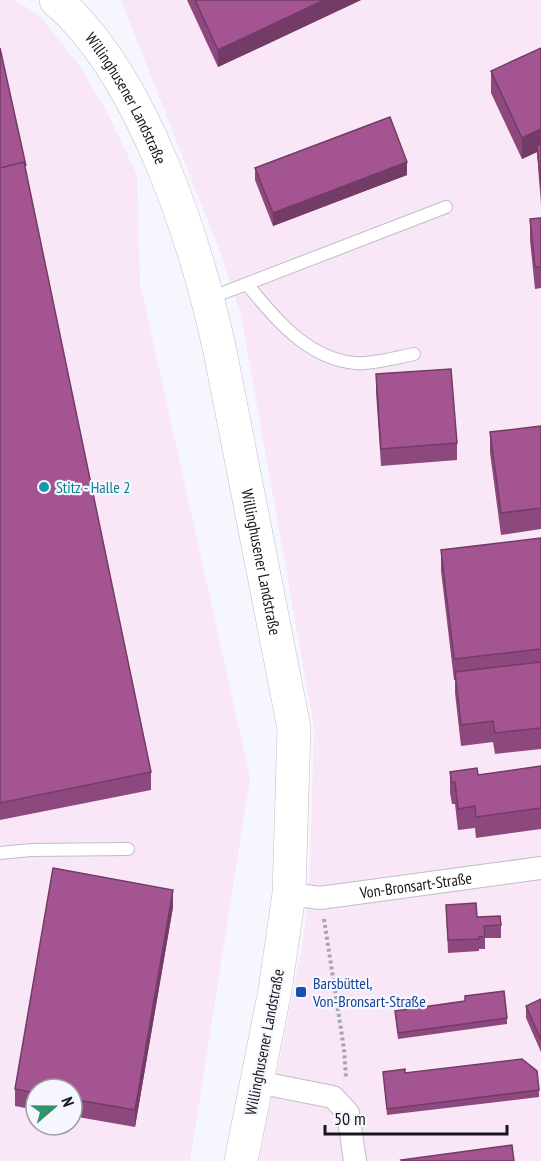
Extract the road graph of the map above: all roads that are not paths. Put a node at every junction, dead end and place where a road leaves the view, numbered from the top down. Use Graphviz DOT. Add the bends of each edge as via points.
graph roads {
  1 [pos="56,0"];
  2 [pos="446,207"];
  3 [pos="247,284"];
  4 [pos="208,298"];
  5 [pos="414,354"];
  6 [pos="128,849"];
  7 [pos="0,853"];
  8 [pos="541,868"];
  9 [pos="305,896"];
  10 [pos="257,1082"];
  11 [pos="242,1161"];
  12 [pos="355,1161"];
  1 -- 4 [label="main road, Willinghusener Landstraße" via="100,50 135,108 183,218"];
  2 -- 3 [label="lane"];
  3 -- 4 [label="lane"];
  3 -- 5 [label="lane" via="274,318 323,356 357,364"];
  4 -- 9 [label="main road, Willinghusener Landstraße" via="294,728"];
  6 -- 7 [label="lane"];
  8 -- 9 [label="street, Von-Bronsart-Straße"];
  9 -- 10 [label="main road, Willinghusener Landstraße" via="275,990"];
  10 -- 11 [label="main road, Willinghusener Landstraße"];
  10 -- 12 [label="street" via="333,1097 348,1113"];
}
